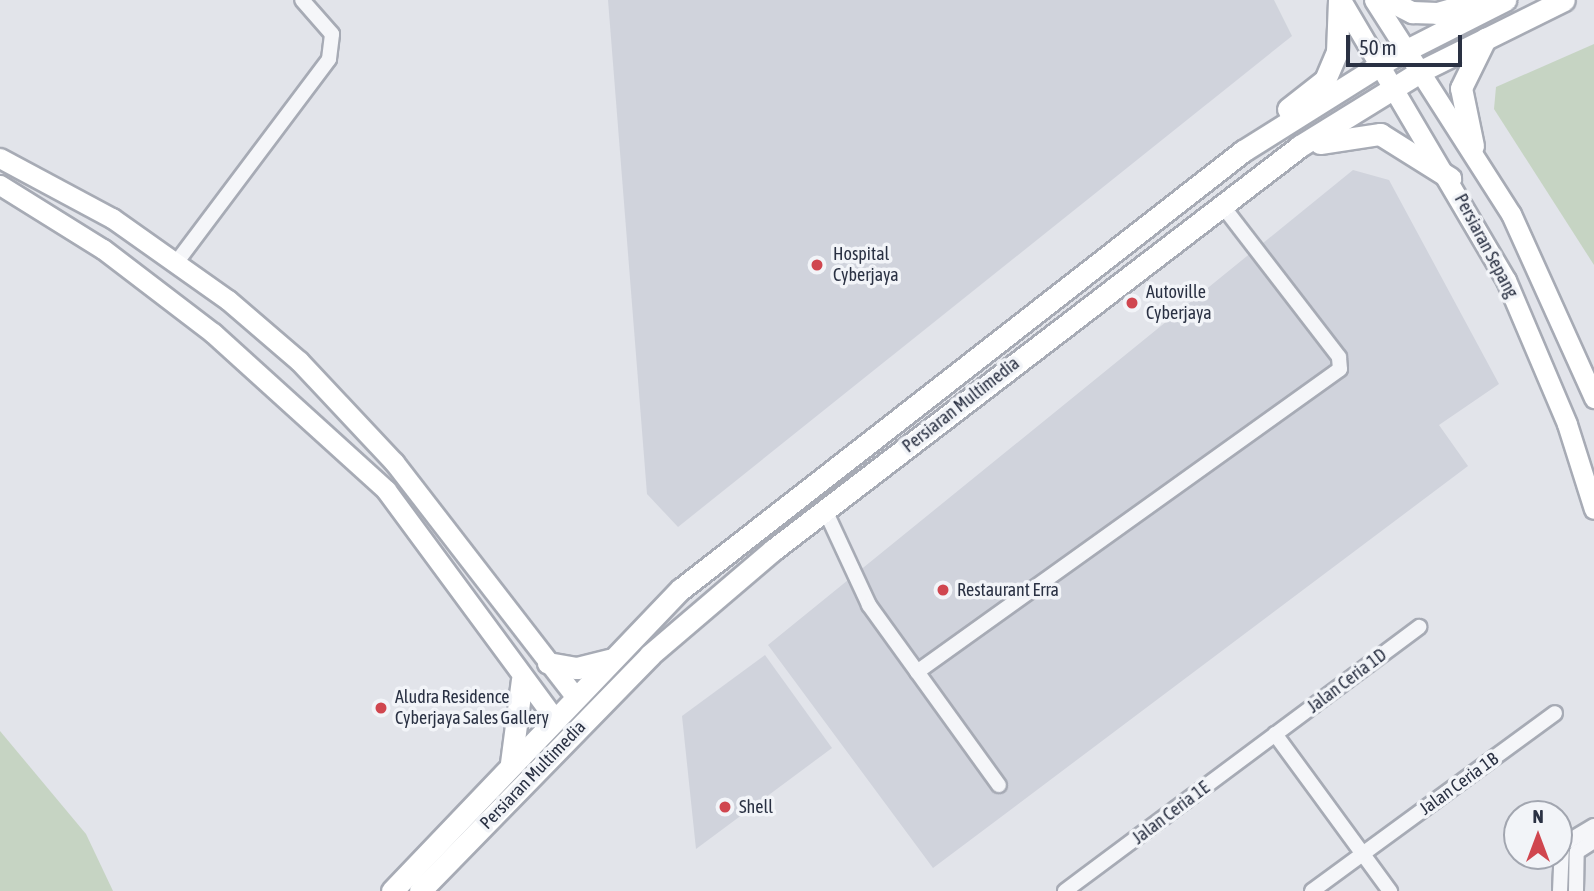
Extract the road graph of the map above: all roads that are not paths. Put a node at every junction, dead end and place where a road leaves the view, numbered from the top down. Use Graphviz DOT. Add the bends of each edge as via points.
graph roads {
  1 [pos="302,0"];
  2 [pos="1340,0"];
  3 [pos="1374,0"];
  4 [pos="1388,0"];
  5 [pos="1485,0"];
  6 [pos="1505,0"];
  7 [pos="1564,0"];
  8 [pos="1488,34"];
  9 [pos="1408,49"];
  10 [pos="1382,64"];
  11 [pos="1423,70"];
  12 [pos="1396,86"];
  13 [pos="1300,146"];
  14 [pos="1473,146"];
  15 [pos="1243,151"];
  16 [pos="0,158"];
  17 [pos="1450,178"];
  18 [pos="0,185"];
  19 [pos="1221,204"];
  20 [pos="176,263"];
  21 [pos="1594,398"];
  22 [pos="1594,509"];
  23 [pos="825,510"];
  24 [pos="1419,627"];
  25 [pos="610,660"];
  26 [pos="548,663"];
  27 [pos="917,672"];
  28 [pos="522,680"];
  29 [pos="575,696"];
  30 [pos="1555,712"];
  31 [pos="555,719"];
  32 [pos="1275,734"];
  33 [pos="511,765"];
  34 [pos="999,785"];
  35 [pos="1594,826"];
  36 [pos="1594,841"];
  37 [pos="1362,855"];
  38 [pos="392,891"];
  39 [pos="420,891"];
  40 [pos="1065,891"];
  41 [pos="1312,891"];
  42 [pos="1390,891"];
  43 [pos="1560,891"];
  44 [pos="1576,891"];
  1 -- 20 [label="street" via="329,27 329,59"];
  2 -- 10 [label="street, Persiaran Sepang"];
  2 -- 15 [label="main road" via="1337,52 1325,80"];
  3 -- 9 [label="street, Persiaran Sepang"];
  4 -- 5 [label="main road" via="1412,12 1437,13"];
  6 -- 9 [label="main road, Persiaran Multimedia"];
  7 -- 8 [label="main road, Persiaran Multimedia"];
  8 -- 11 [label="main road, Persiaran Multimedia"];
  8 -- 14 [label="main road" via="1461,88"];
  9 -- 10 [label="main road, Persiaran Multimedia"];
  9 -- 11 [label="street, Persiaran Sepang"];
  10 -- 12 [label="street, Persiaran Sepang"];
  10 -- 15 [label="main road, Persiaran Multimedia"];
  11 -- 12 [label="main road, Persiaran Multimedia"];
  11 -- 14 [label="street, Persiaran Sepang"];
  12 -- 13 [label="main road, Persiaran Multimedia"];
  12 -- 17 [label="street, Persiaran Sepang"];
  13 -- 17 [label="main road" via="1380,134"];
  13 -- 19 [label="main road, Persiaran Multimedia"];
  14 -- 21 [label="street, Persiaran Sepang" via="1565,322"];
  15 -- 25 [label="main road, Persiaran Multimedia" via="681,589"];
  16 -- 20 [label="street" via="111,218"];
  17 -- 22 [label="street, Persiaran Sepang" via="1531,337"];
  18 -- 28 [label="street" via="103,248 266,375 386,490"];
  19 -- 23 [label="main road, Persiaran Multimedia"];
  19 -- 27 [label="street" via="1339,357 1340,369"];
  20 -- 26 [label="street" via="299,361 394,462"];
  23 -- 27 [label="street" via="869,605"];
  23 -- 39 [label="main road, Persiaran Multimedia" via="650,654"];
  24 -- 32 [label="street, Jalan Ceria 1D"];
  25 -- 26 [label="main road" via="577,668"];
  25 -- 29 [label="main road, Persiaran Multimedia"];
  26 -- 29 [label="street"];
  27 -- 34 [label="street"];
  28 -- 31 [label="street"];
  28 -- 33 [label="main road"];
  29 -- 31 [label="main road, Persiaran Multimedia"];
  30 -- 37 [label="street, Jalan Ceria 1B"];
  31 -- 33 [label="main road, Persiaran Multimedia"];
  32 -- 37 [label="street"];
  32 -- 40 [label="street, Jalan Ceria 1E"];
  33 -- 38 [label="main road, Persiaran Multimedia"];
  35 -- 43 [label="street" via="1562,845"];
  36 -- 44 [label="street" via="1577,852"];
  37 -- 41 [label="street, Jalan Ceria 1B"];
  37 -- 42 [label="street"];
}
